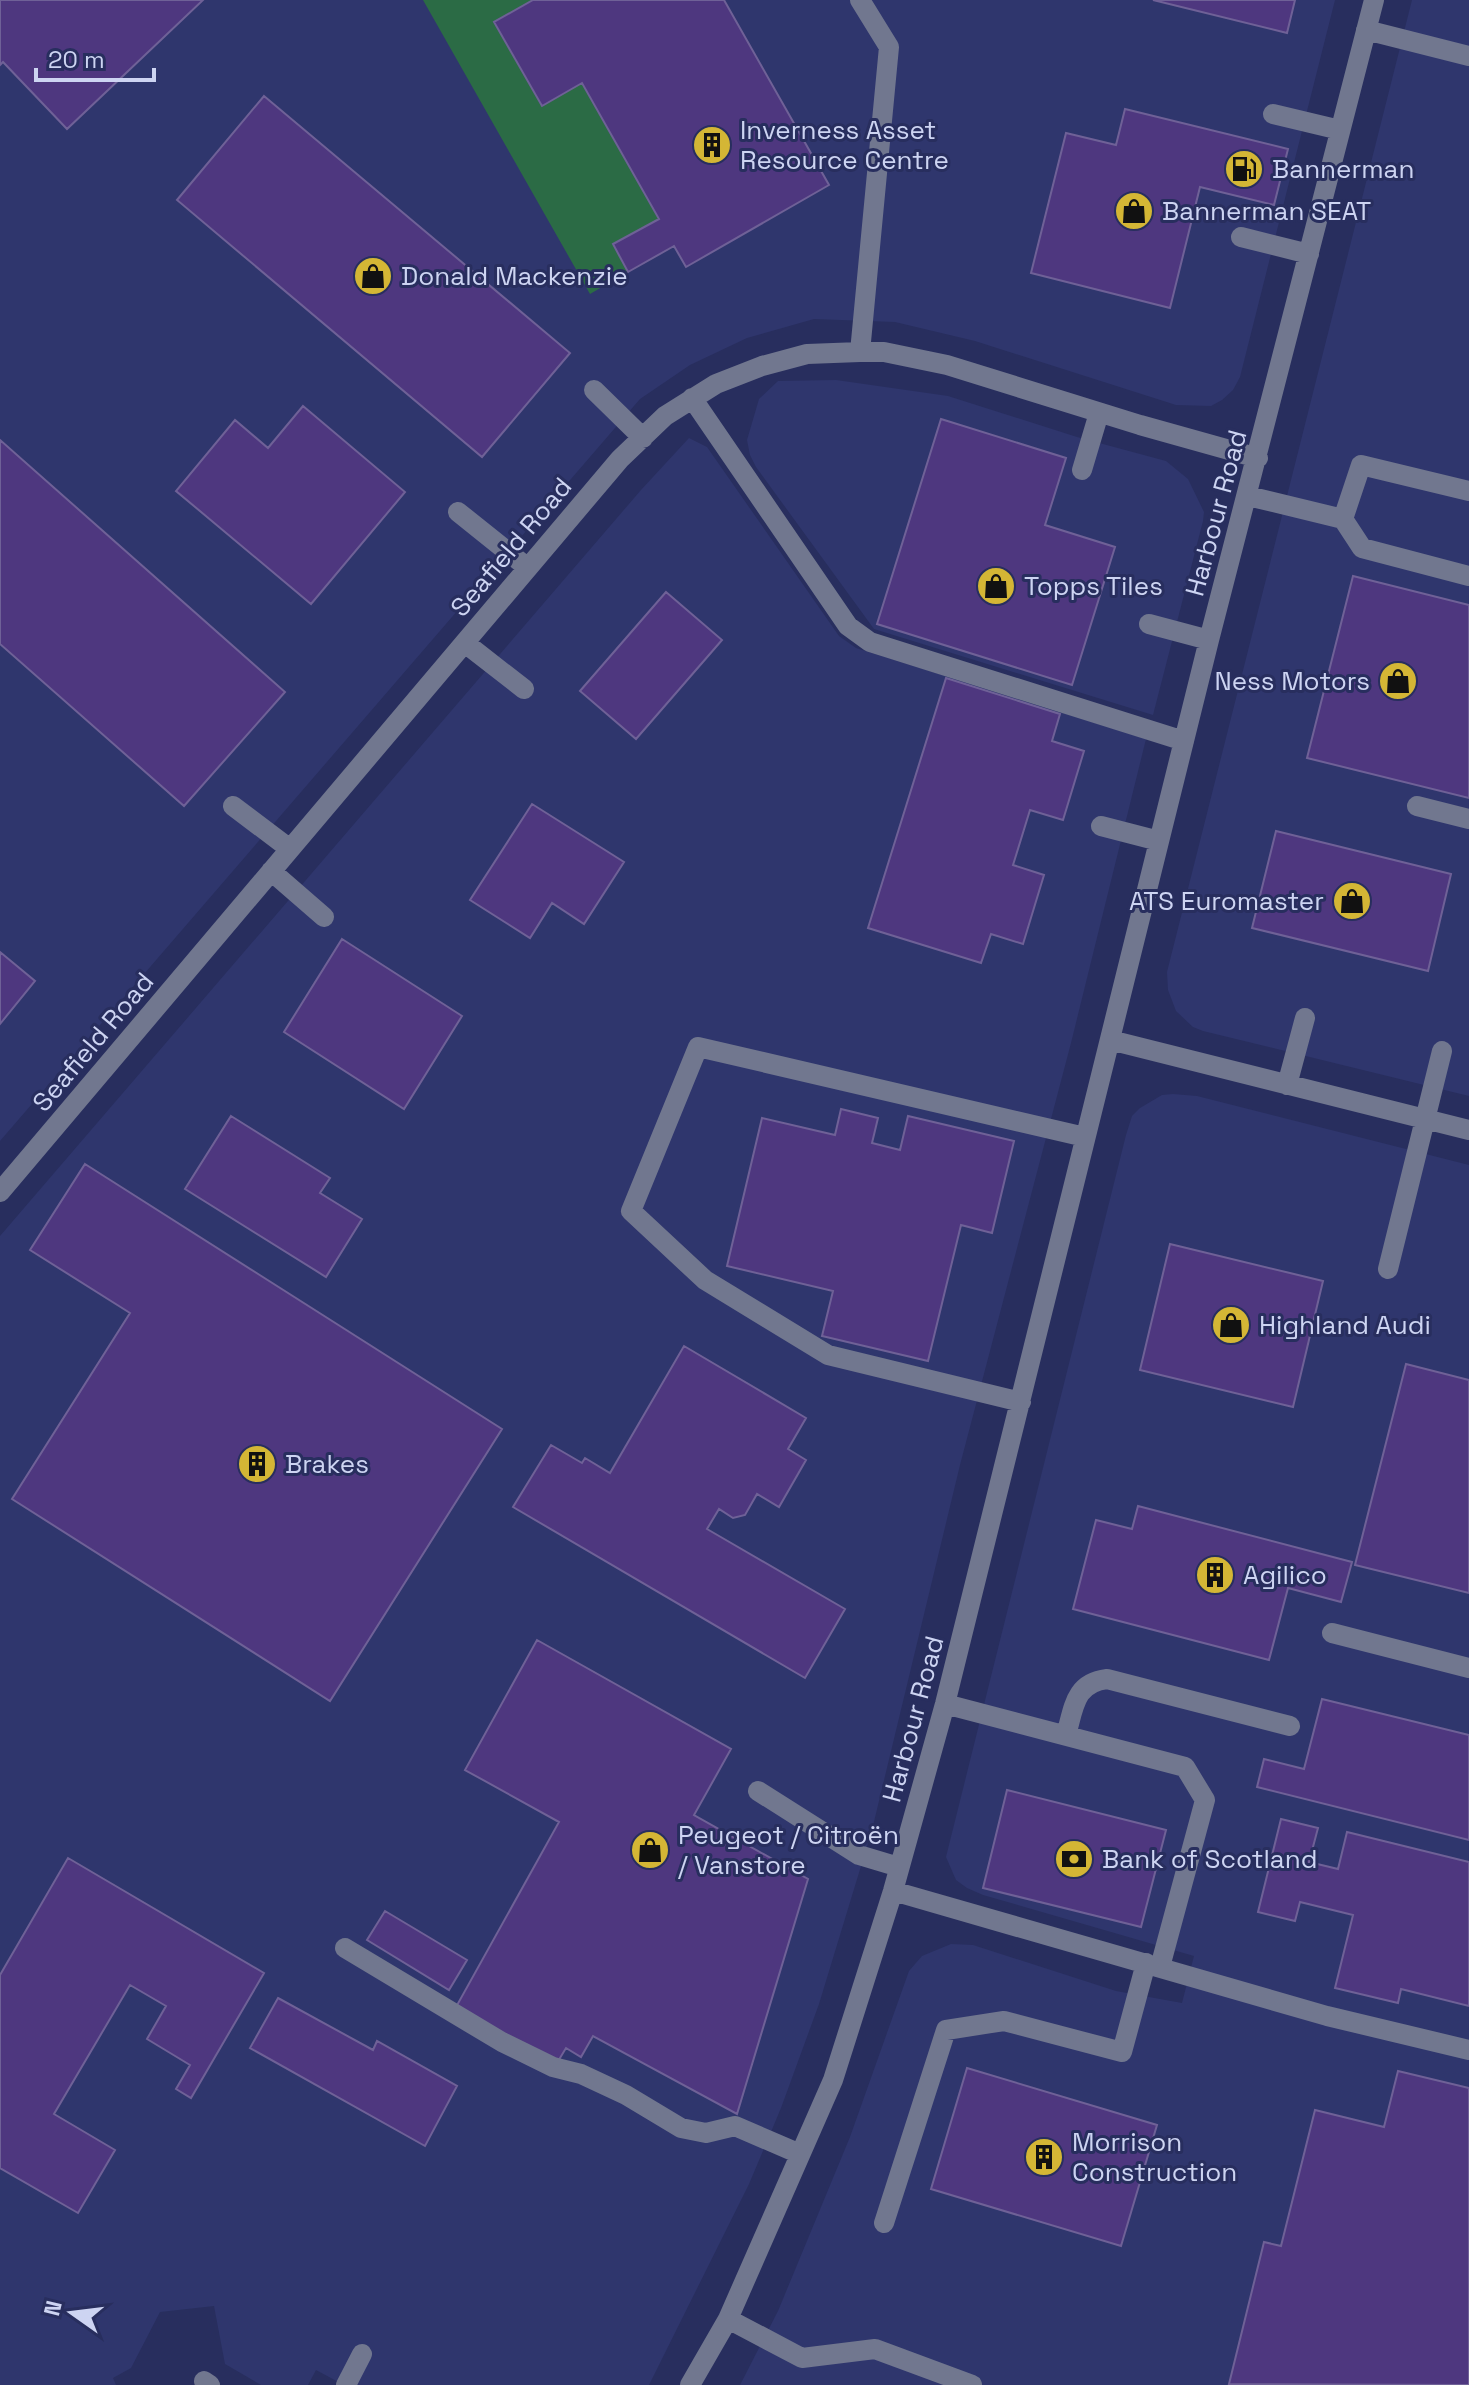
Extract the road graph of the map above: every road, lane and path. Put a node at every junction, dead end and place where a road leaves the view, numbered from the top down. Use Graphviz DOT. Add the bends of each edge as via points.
graph roads {
  1 [pos="860,0"];
  2 [pos="1374,0"];
  3 [pos="1366,30"];
  4 [pos="1469,56"];
  5 [pos="1273,114"];
  6 [pos="1340,130"];
  7 [pos="1241,237"];
  8 [pos="1309,254"];
  9 [pos="860,352"];
  10 [pos="594,390"];
  11 [pos="692,398"];
  12 [pos="1099,413"];
  13 [pos="643,438"];
  14 [pos="1258,458"];
  15 [pos="1082,470"];
  16 [pos="1469,491"];
  17 [pos="1248,496"];
  18 [pos="458,512"];
  19 [pos="1343,519"];
  20 [pos="528,568"];
  21 [pos="1469,576"];
  22 [pos="1149,624"];
  23 [pos="1209,640"];
  24 [pos="465,643"];
  25 [pos="524,689"];
  26 [pos="1184,741"];
  27 [pos="233,806"];
  28 [pos="1417,806"];
  29 [pos="1469,819"];
  30 [pos="1101,826"];
  31 [pos="1159,841"];
  32 [pos="290,849"];
  33 [pos="271,871"];
  34 [pos="324,917"];
  35 [pos="1305,1018"];
  36 [pos="1110,1040"];
  37 [pos="1442,1051"];
  38 [pos="1287,1085"];
  39 [pos="1425,1119"];
  40 [pos="1469,1130"];
  41 [pos="1085,1137"];
  42 [pos="3,1181"];
  43 [pos="1388,1269"];
  44 [pos="1021,1402"];
  45 [pos="1332,1633"];
  46 [pos="1469,1668"];
  47 [pos="945,1704"];
  48 [pos="1290,1726"];
  49 [pos="1066,1735"];
  50 [pos="758,1791"];
  51 [pos="899,1867"];
  52 [pos="893,1891"];
  53 [pos="345,1948"];
  54 [pos="1153,1965"];
  55 [pos="1469,2050"];
  56 [pos="800,2154"];
  57 [pos="884,2223"];
  58 [pos="728,2319"];
  59 [pos="362,2354"];
  60 [pos="346,2385"];
  61 [pos="690,2385"];
  62 [pos="972,2385"];
  1 -- 9 [label="street" via="889,47"];
  2 -- 3 [label="street, Harbour Road"];
  3 -- 4 [label="street"];
  3 -- 6 [label="street, Harbour Road"];
  5 -- 6 [label="street"];
  6 -- 8 [label="street, Harbour Road"];
  7 -- 8 [label="street"];
  8 -- 14 [label="street, Harbour Road"];
  9 -- 11 [label="street, Seafield Road" via="792,358 716,384"];
  9 -- 12 [label="street, Seafield Road" via="947,365"];
  10 -- 13 [label="street"];
  11 -- 13 [label="street, Seafield Road"];
  11 -- 26 [label="street" via="848,626 870,642"];
  12 -- 14 [label="street, Seafield Road"];
  12 -- 15 [label="street"];
  13 -- 20 [label="street, Seafield Road"];
  14 -- 17 [label="street, Harbour Road"];
  16 -- 19 [label="street" via="1361,465"];
  17 -- 19 [label="street"];
  17 -- 23 [label="street, Harbour Road"];
  18 -- 20 [label="street"];
  19 -- 21 [label="street" via="1362,548"];
  20 -- 24 [label="street, Seafield Road"];
  22 -- 23 [label="street"];
  23 -- 26 [label="street, Harbour Road"];
  24 -- 25 [label="street"];
  24 -- 32 [label="street, Seafield Road"];
  26 -- 31 [label="street, Harbour Road"];
  27 -- 32 [label="street"];
  28 -- 29 [label="street"];
  30 -- 31 [label="street"];
  31 -- 36 [label="street, Harbour Road"];
  32 -- 33 [label="street, Seafield Road"];
  33 -- 34 [label="street"];
  33 -- 42 [label="street, Seafield Road"];
  35 -- 38 [label="street"];
  36 -- 38 [label="street"];
  36 -- 41 [label="street, Harbour Road"];
  37 -- 39 [label="street"];
  38 -- 39 [label="street"];
  39 -- 40 [label="street"];
  39 -- 43 [label="street"];
  41 -- 44 [label="street, Harbour Road"];
  41 -- 44 [label="street" via="698,1047 631,1211 705,1280 828,1355"];
  44 -- 47 [label="street, Harbour Road"];
  45 -- 46 [label="street"];
  47 -- 49 [label="street"];
  47 -- 51 [label="street, Harbour Road"];
  48 -- 49 [label="street" via="1107,1679 1091,1681 1081,1690"];
  49 -- 54 [label="street" via="1185,1767 1205,1800"];
  50 -- 51 [label="street" via="859,1855"];
  51 -- 52 [label="street, Harbour Road"];
  52 -- 54 [label="street"];
  52 -- 56 [label="street, Harbour Road" via="833,2080"];
  53 -- 56 [label="street" via="502,2042 626,2095 681,2128 706,2133 735,2126"];
  54 -- 55 [label="street" via="1327,2016"];
  54 -- 57 [label="street" via="1122,2052 1004,2021 946,2030"];
  56 -- 58 [label="street, Harbour Road"];
  58 -- 61 [label="street, Harbour Road"];
  58 -- 62 [label="street" via="802,2358 875,2349"];
  59 -- 60 [label="street"];
}
